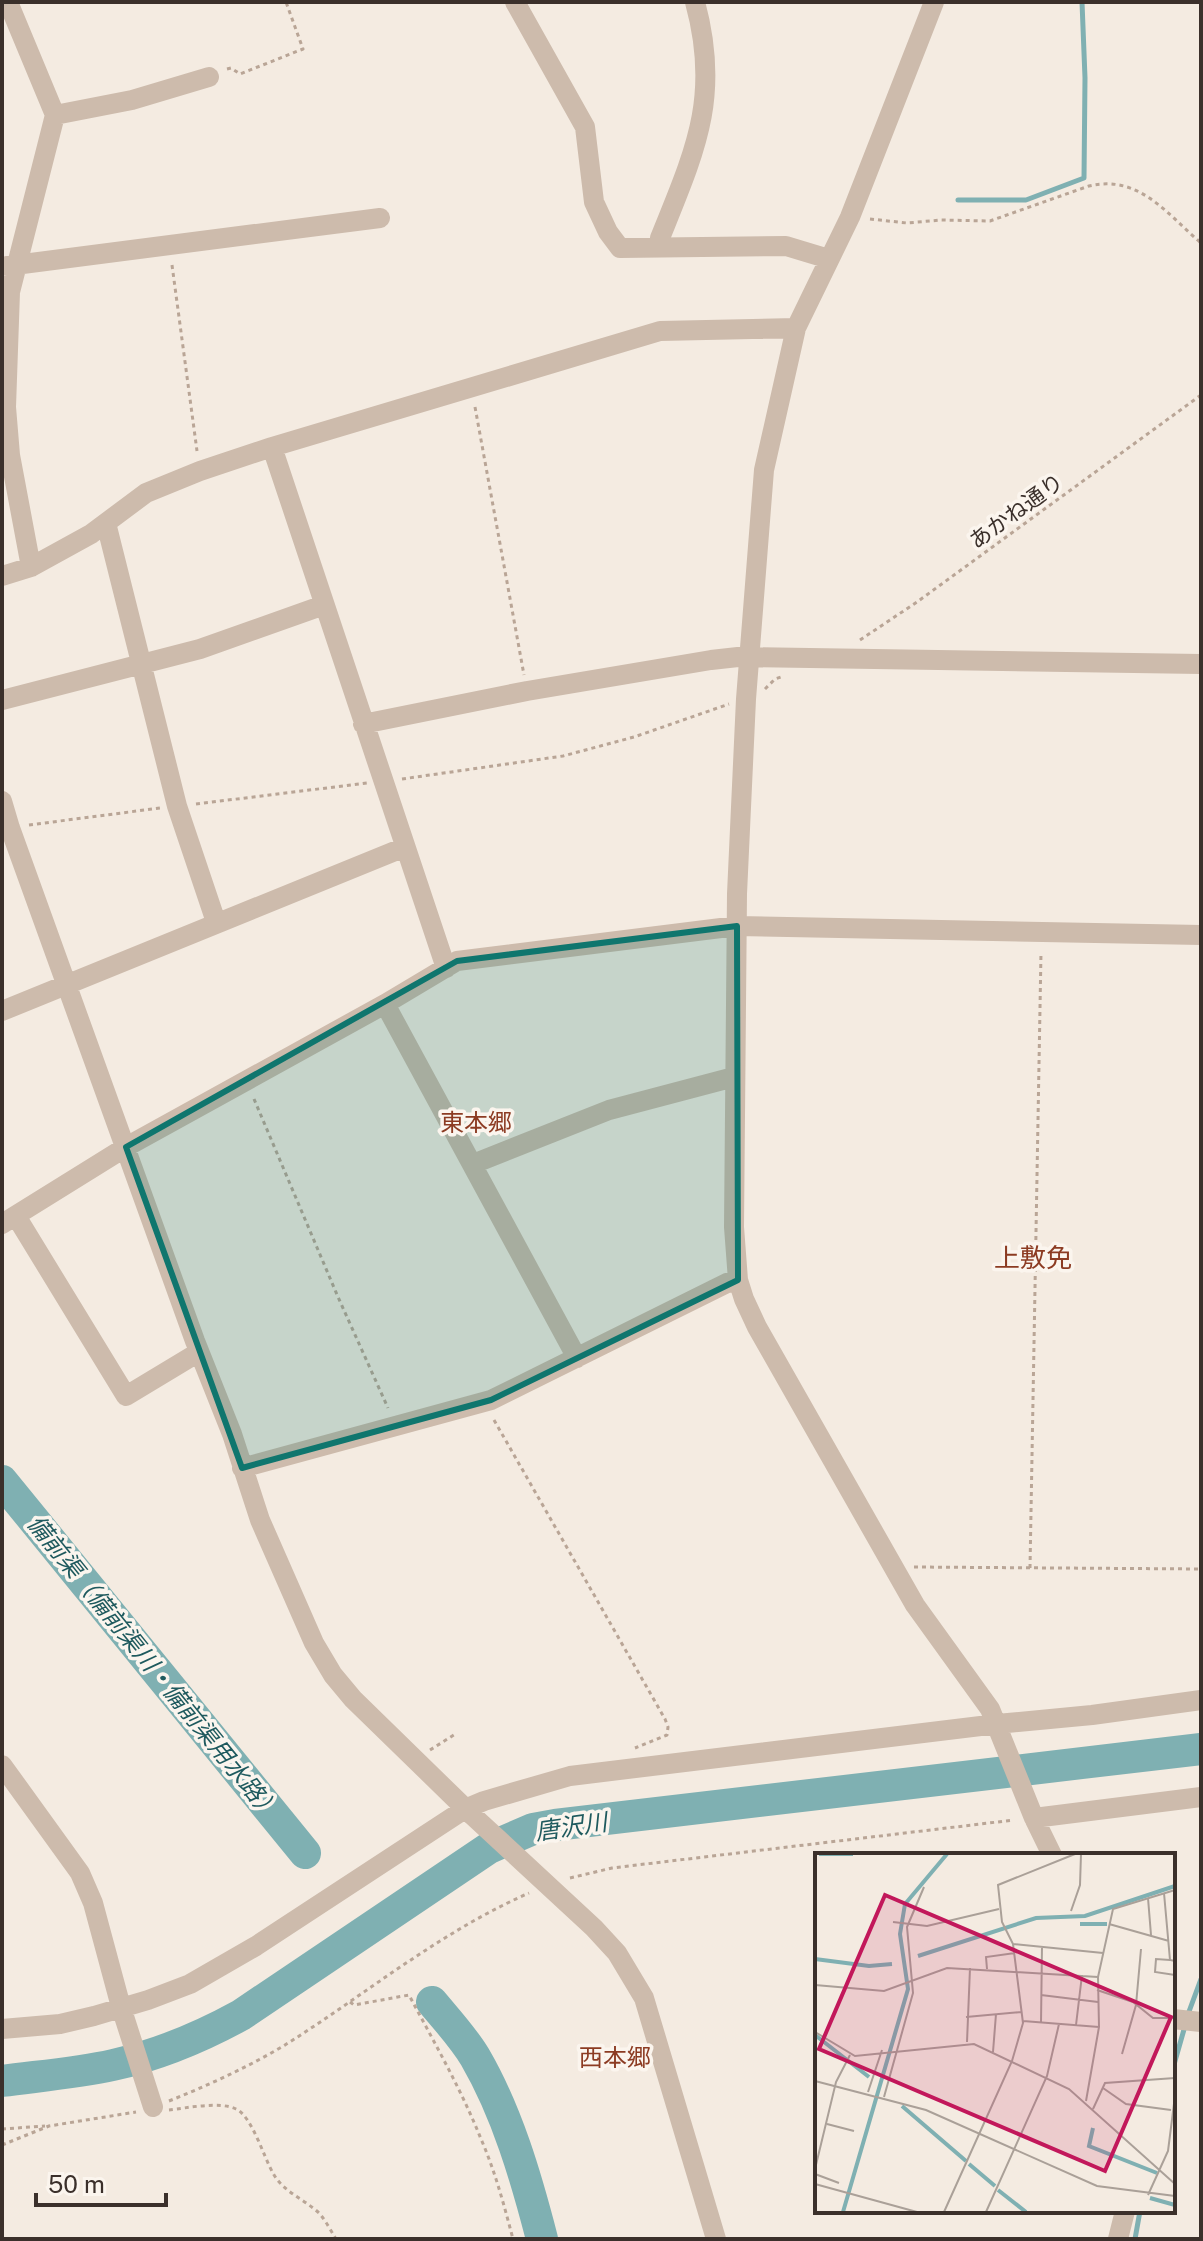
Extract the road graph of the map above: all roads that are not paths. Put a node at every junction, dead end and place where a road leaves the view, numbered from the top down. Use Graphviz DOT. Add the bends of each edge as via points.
graph roads {
  1 [pos="8,2"];
  2 [pos="515,2"];
  3 [pos="695,2"];
  4 [pos="934,2"];
  5 [pos="209,77"];
  6 [pos="55,115"];
  7 [pos="380,218"];
  8 [pos="659,247"];
  9 [pos="829,259"];
  10 [pos="10,265"];
  11 [pos="796,328"];
  12 [pos="272,447"];
  13 [pos="106,523"];
  14 [pos="31,567"];
  15 [pos="2,576"];
  16 [pos="324,605"];
  17 [pos="749,658"];
  18 [pos="1201,664"];
  19 [pos="142,666"];
  20 [pos="2,700"];
  21 [pos="363,724"];
  22 [pos="2,801"];
  23 [pos="405,847"];
  24 [pos="216,922"];
  25 [pos="737,926"];
  26 [pos="1201,935"];
  27 [pos="446,968"];
  28 [pos="68,984"];
  29 [pos="385,1004"];
  30 [pos="2,1011"];
  31 [pos="734,1077"];
  32 [pos="126,1147"];
  33 [pos="473,1164"];
  34 [pos="9,1220"];
  35 [pos="738,1280"];
  36 [pos="199,1352"];
  37 [pos="577,1358"];
  38 [pos="242,1468"];
  39 [pos="1201,1700"];
  40 [pos="999,1729"];
  41 [pos="2,1765"];
  42 [pos="1201,1797"];
  43 [pos="469,1813"];
  44 [pos="1033,1815"];
  45 [pos="1051,1853"];
  46 [pos="124,2013"];
  47 [pos="1175,2019"];
  48 [pos="1201,2022"];
  49 [pos="2,2029"];
  50 [pos="152,2102"];
  51 [pos="1124,2213"];
  52 [pos="716,2239"];
  53 [pos="1118,2239"];
  1 -- 6 [label="street"];
  2 -- 8 [label="street" via="585,127 594,202 608,232 620,248"];
  3 -- 8 [label="street" via="705,48 704,107 691,161"];
  4 -- 9 [label="street"];
  5 -- 6 [label="street"];
  6 -- 10 [label="street"];
  7 -- 10 [label="street"];
  8 -- 9 [label="street" via="786,246"];
  9 -- 11 [label="street"];
  10 -- 14 [label="street" via="6,407"];
  11 -- 12 [label="street" via="660,331"];
  11 -- 17 [label="street" via="764,470"];
  12 -- 13 [label="street" via="146,493"];
  12 -- 16 [label="street"];
  13 -- 14 [label="street"];
  13 -- 19 [label="street"];
  14 -- 15 [label="street"];
  16 -- 19 [label="street"];
  16 -- 21 [label="street"];
  17 -- 18 [label="street"];
  17 -- 21 [label="street" via="527,691"];
  17 -- 25 [label="street"];
  19 -- 20 [label="street"];
  19 -- 24 [label="street" via="177,806"];
  21 -- 23 [label="street"];
  22 -- 28 [label="street"];
  23 -- 24 [label="street"];
  23 -- 27 [label="street"];
  24 -- 28 [label="street"];
  25 -- 26 [label="street"];
  25 -- 27 [label="street" via="457,961"];
  25 -- 31 [label="street"];
  27 -- 29 [label="street"];
  28 -- 30 [label="street"];
  28 -- 32 [label="street"];
  29 -- 32 [label="street"];
  29 -- 33 [label="street"];
  31 -- 33 [label="street" via="609,1110"];
  31 -- 35 [label="street"];
  32 -- 34 [label="street"];
  32 -- 36 [label="street"];
  33 -- 37 [label="street"];
  34 -- 36 [label="street" via="126,1396"];
  35 -- 37 [label="street"];
  35 -- 40 [label="street" via="757,1327 915,1605"];
  36 -- 38 [label="street"];
  37 -- 38 [label="street" via="484,1403"];
  38 -- 43 [label="street" via="298,1609 333,1675"];
  39 -- 40 [label="street"];
  40 -- 43 [label="street" via="570,1776 484,1801"];
  40 -- 44 [label="street"];
  41 -- 46 [label="street" via="80,1873 100,1923"];
  42 -- 44 [label="street"];
  43 -- 46 [label="street" via="220,1968"];
  43 -- 52 [label="street" via="594,1928 617,1953 644,1998"];
  44 -- 45 [label="street"];
  46 -- 49 [label="street"];
  46 -- 50 [label="street"];
  47 -- 48 [label="street"];
  51 -- 53 [label="street"];
}
